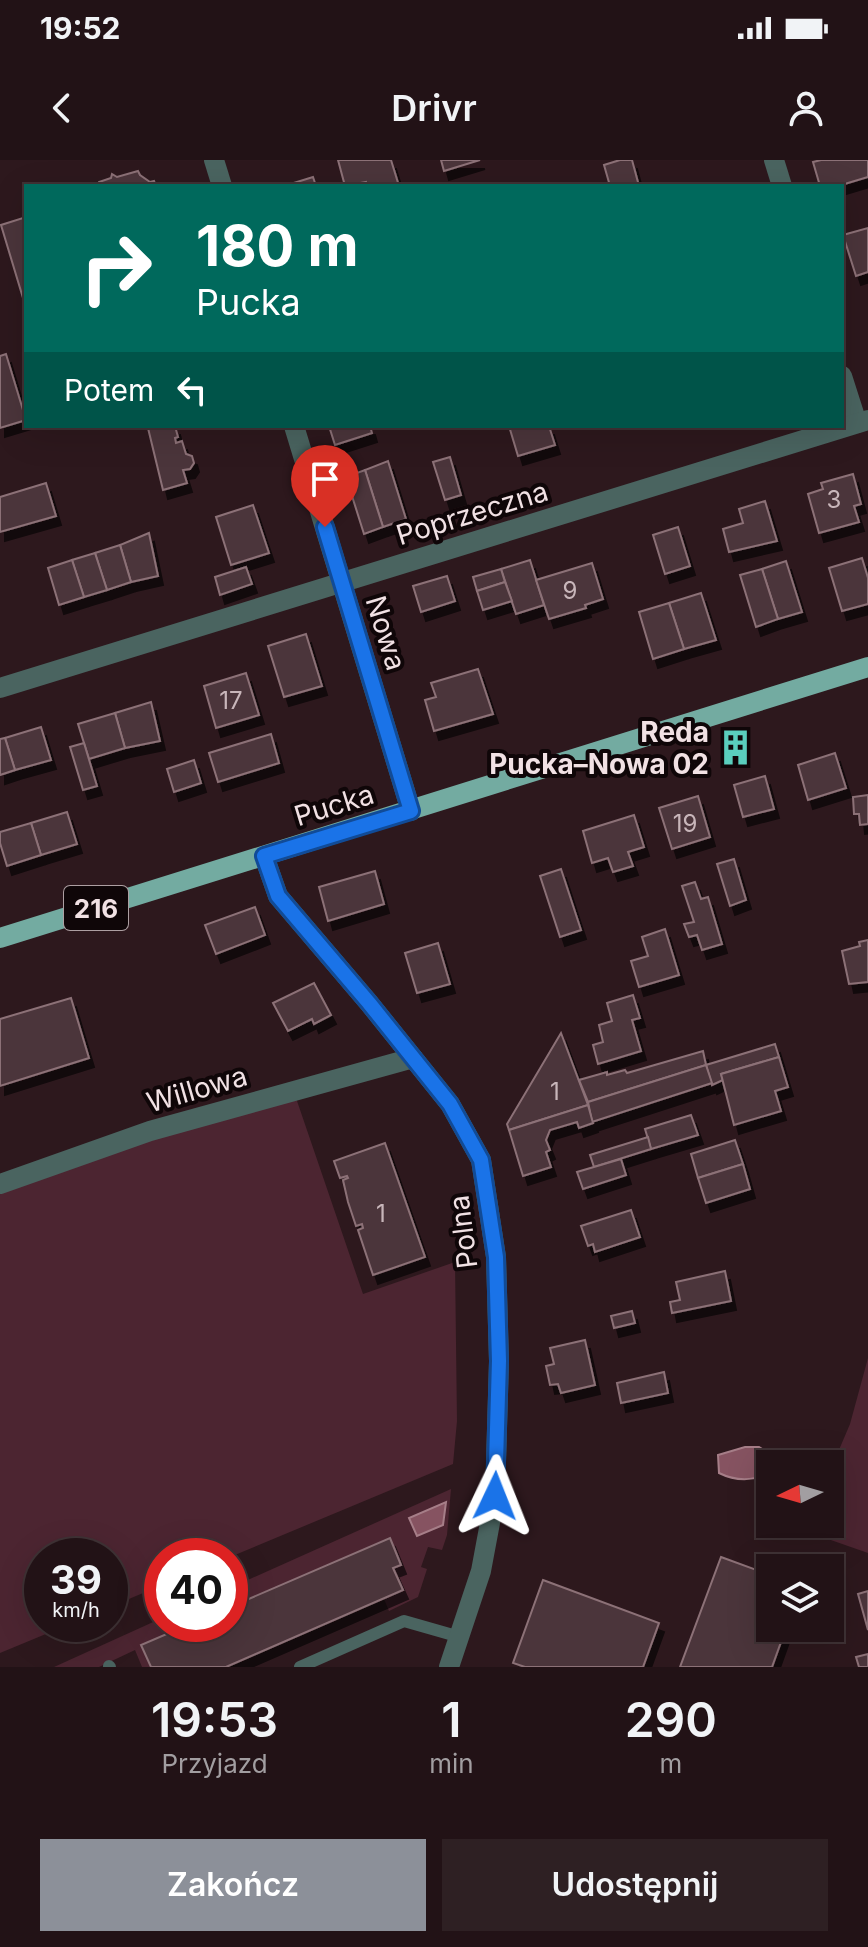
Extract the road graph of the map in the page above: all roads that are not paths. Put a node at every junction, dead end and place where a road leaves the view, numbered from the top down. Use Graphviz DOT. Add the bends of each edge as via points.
graph roads {
  1 [pos="214,160"];
  2 [pos="774,160"];
  3 [pos="221,184"];
  4 [pos="781,184"];
  5 [pos="844,381"];
  6 [pos="862,422"];
  7 [pos="295,428"];
  8 [pos="843,428"];
  9 [pos="341,583"];
  10 [pos="868,667"];
  11 [pos="0,688"];
  12 [pos="411,811"];
  13 [pos="264,856"];
  14 [pos="0,938"];
  15 [pos="413,1058"];
  16 [pos="0,1184"];
  17 [pos="460,1637"];
  18 [pos="300,1667"];
  19 [pos="449,1667"];
  1 -- 3 [label="street"];
  2 -- 4 [label="street"];
  5 -- 6 [label="street"];
  7 -- 9 [label="street, Nowa"];
  8 -- 9 [label="street, Poprzeczna"];
  9 -- 11 [label="street, Poprzeczna"];
  9 -- 12 [label="street, Nowa"];
  10 -- 12 [label="main road, Pucka / 216"];
  12 -- 13 [label="main road, Pucka / 216"];
  13 -- 14 [label="main road, Pucka / 216"];
  13 -- 15 [label="street, Polna" via="278,896"];
  15 -- 16 [label="street, Willowa" via="150,1131"];
  15 -- 17 [label="street, Polna" via="450,1104 481,1160 496,1257 495,1496 481,1571"];
  17 -- 18 [label="lane" via="404,1621"];
  17 -- 19 [label="street, Polna"];
}
